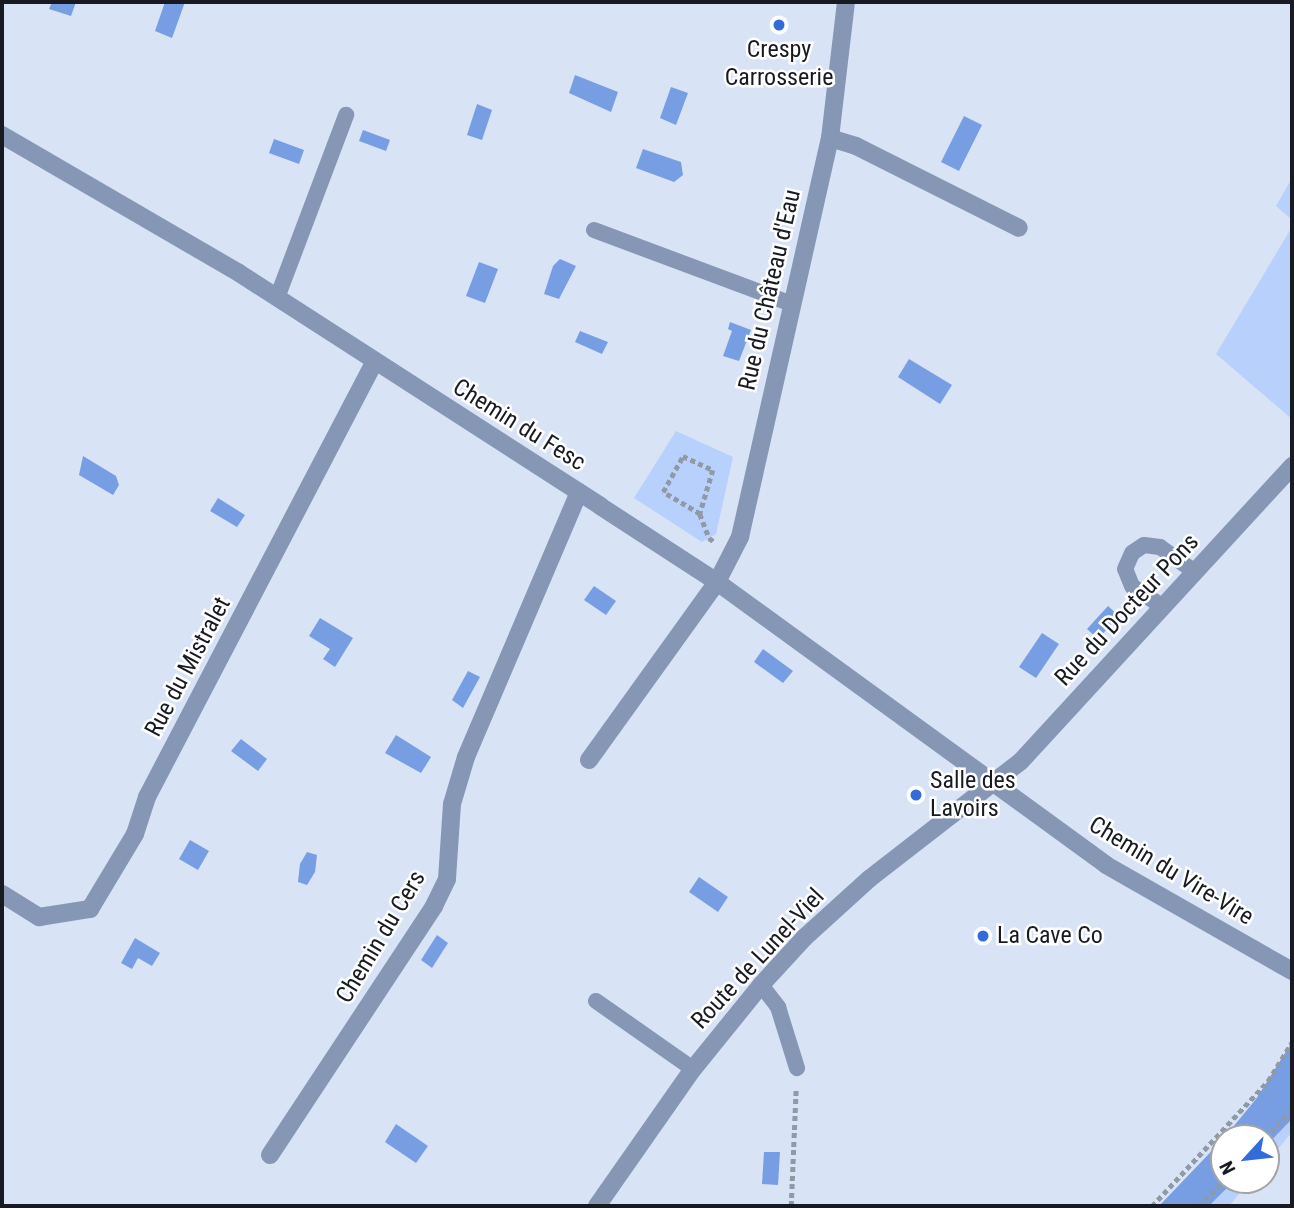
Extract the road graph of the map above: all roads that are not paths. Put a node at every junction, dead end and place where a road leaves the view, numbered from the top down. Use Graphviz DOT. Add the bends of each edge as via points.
graph roads {
  1 [pos="846,2"];
  2 [pos="346,115"];
  3 [pos="2,135"];
  4 [pos="830,138"];
  5 [pos="1019,228"];
  6 [pos="594,230"];
  7 [pos="277,298"];
  8 [pos="792,304"];
  9 [pos="374,362"];
  10 [pos="1292,466"];
  11 [pos="579,492"];
  12 [pos="1195,572"];
  13 [pos="717,582"];
  14 [pos="1163,607"];
  15 [pos="589,760"];
  16 [pos="993,782"];
  17 [pos="2,894"];
  18 [pos="1292,971"];
  19 [pos="761,985"];
  20 [pos="596,1001"];
  21 [pos="796,1068"];
  22 [pos="693,1069"];
  23 [pos="270,1155"];
  24 [pos="597,1206"];
  1 -- 4 [label="street, Rue du Château d'Eau"];
  2 -- 7 [label="lane"];
  3 -- 7 [label="street, Chemin du Fesc"];
  4 -- 5 [label="street" via="856,146"];
  4 -- 8 [label="street, Rue du Château d'Eau"];
  6 -- 8 [label="lane"];
  7 -- 9 [label="street, Chemin du Fesc"];
  8 -- 13 [label="street, Rue du Château d'Eau" via="740,537"];
  9 -- 11 [label="street, Chemin du Fesc"];
  9 -- 17 [label="street, Rue du Mistralet" via="147,797 135,835 90,909 39,917"];
  10 -- 12 [label="street, Rue du Docteur Pons"];
  11 -- 13 [label="street, Chemin du Fesc"];
  11 -- 23 [label="street, Chemin du Cers" via="466,757 452,804 447,879 439,897"];
  12 -- 14 [label="street, Rue du Docteur Pons"];
  12 -- 14 [label="lane" via="1160,547 1144,545 1132,552 1125,569 1132,586"];
  13 -- 15 [label="street, Rue du Château d'Eau"];
  13 -- 16 [label="street, Chemin du Fesc"];
  14 -- 16 [label="street, Rue du Docteur Pons" via="1021,761"];
  16 -- 18 [label="street, Chemin du Vire-Vire" via="1106,866"];
  16 -- 19 [label="street, Route de Lunel-Viel" via="869,879"];
  19 -- 21 [label="lane" via="778,1007"];
  19 -- 22 [label="street, Route de Lunel-Viel"];
  20 -- 22 [label="lane"];
  22 -- 24 [label="street, Route de Lunel-Viel"];
}
